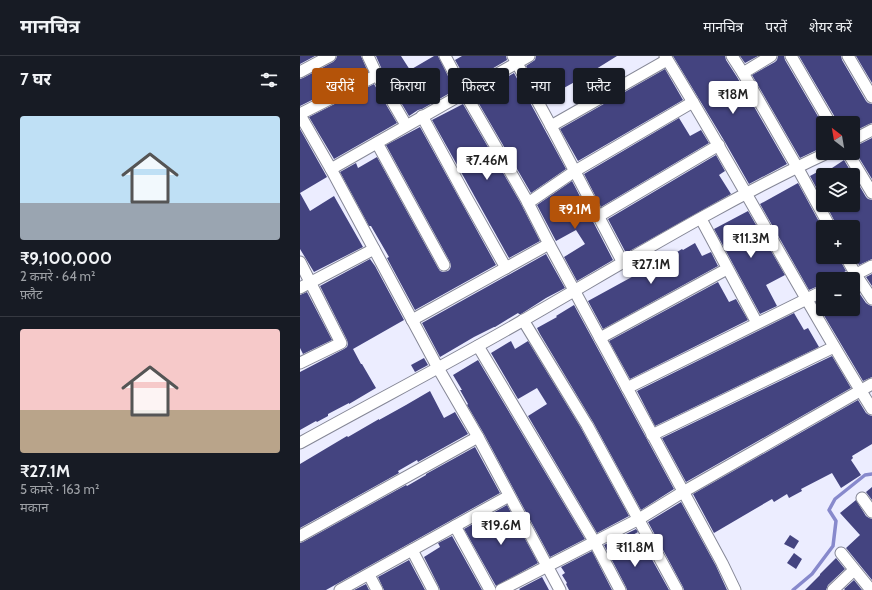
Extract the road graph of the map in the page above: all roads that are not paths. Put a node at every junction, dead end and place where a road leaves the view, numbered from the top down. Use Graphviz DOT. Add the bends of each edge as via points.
graph roads {
  1 [pos="330,56"];
  2 [pos="368,56"];
  3 [pos="445,56"];
  4 [pos="529,56"];
  5 [pos="732,56"];
  6 [pos="771,56"];
  7 [pos="791,56"];
  8 [pos="848,56"];
  9 [pos="666,58"];
  10 [pos="515,59"];
  11 [pos="451,68"];
  12 [pos="502,68"];
  13 [pos="300,72"];
  14 [pos="376,73"];
  15 [pos="743,73"];
  16 [pos="376,76"];
  17 [pos="872,97"];
  18 [pos="448,102"];
  19 [pos="693,102"];
  20 [pos="394,104"];
  21 [pos="471,104"];
  22 [pos="300,114"];
  23 [pos="422,116"];
  24 [pos="826,116"];
  25 [pos="406,125"];
  26 [pos="551,126"];
  27 [pos="872,130"];
  28 [pos="860,136"];
  29 [pos="377,143"];
  30 [pos="719,145"];
  31 [pos="816,158"];
  32 [pos="852,160"];
  33 [pos="797,167"];
  34 [pos="331,169"];
  35 [pos="575,171"];
  36 [pos="872,193"];
  37 [pos="746,194"];
  38 [pos="528,203"];
  39 [pos="599,216"];
  40 [pos="701,219"];
  41 [pos="826,220"];
  42 [pos="549,244"];
  43 [pos="374,249"];
  44 [pos="300,262"];
  45 [pos="622,263"];
  46 [pos="444,265"];
  47 [pos="872,266"];
  48 [pos="506,268"];
  49 [pos="728,269"];
  50 [pos="860,273"];
  51 [pos="310,282"];
  52 [pos="860,286"];
  53 [pos="300,288"];
  54 [pos="574,290"];
  55 [pos="816,294"];
  56 [pos="806,299"];
  57 [pos="872,299"];
  58 [pos="412,320"];
  59 [pos="524,320"];
  60 [pos="757,324"];
  61 [pos="600,338"];
  62 [pos="478,346"];
  63 [pos="834,347"];
  64 [pos="300,364"];
  65 [pos="438,368"];
  66 [pos="872,384"];
  67 [pos="627,388"];
  68 [pos="860,391"];
  69 [pos="872,410"];
  70 [pos="652,435"];
  71 [pos="478,437"];
  72 [pos="300,443"];
  73 [pos="683,492"];
  74 [pos="510,496"];
  75 [pos="862,498"];
  76 [pos="872,512"];
  77 [pos="639,519"];
  78 [pos="455,526"];
  79 [pos="300,536"];
  80 [pos="594,541"];
  81 [pos="412,550"];
  82 [pos="841,553"];
  83 [pos="547,566"];
  84 [pos="854,570"];
  85 [pos="369,575"];
  86 [pos="340,590"];
  87 [pos="377,590"];
  88 [pos="433,590"];
  89 [pos="490,590"];
  90 [pos="501,590"];
  91 [pos="560,590"];
  92 [pos="620,590"];
  93 [pos="677,590"];
  94 [pos="735,590"];
  95 [pos="833,590"];
  96 [pos="872,590"];
  1 -- 13 [label="street"];
  2 -- 14 [label="street"];
  3 -- 11 [label="street"];
  4 -- 10 [label="street"];
  5 -- 15 [label="street"];
  6 -- 15 [label="street"];
  7 -- 24 [label="street"];
  8 -- 17 [label="street"];
  9 -- 19 [label="street"];
  9 -- 26 [label="street"];
  10 -- 12 [label="street"];
  10 -- 26 [label="street"];
  15 -- 33 [label="street"];
  16 -- 22 [label="street"];
  18 -- 23 [label="street"];
  19 -- 30 [label="street"];
  19 -- 35 [label="street"];
  20 -- 25 [label="street"];
  21 -- 38 [label="street"];
  22 -- 34 [label="street"];
  23 -- 25 [label="street"];
  23 -- 48 [label="street"];
  25 -- 29 [label="street"];
  26 -- 35 [label="street"];
  27 -- 28 [label="street"];
  29 -- 34 [label="street"];
  29 -- 46 [label="street"];
  30 -- 37 [label="street"];
  30 -- 39 [label="street"];
  31 -- 33 [label="street"];
  32 -- 36 [label="street"];
  33 -- 37 [label="street"];
  33 -- 41 [label="street"];
  34 -- 43 [label="street"];
  35 -- 38 [label="street"];
  35 -- 39 [label="street"];
  37 -- 40 [label="street"];
  37 -- 56 [label="street"];
  38 -- 42 [label="street"];
  39 -- 45 [label="street"];
  40 -- 45 [label="street"];
  40 -- 49 [label="street"];
  42 -- 48 [label="street"];
  42 -- 54 [label="street"];
  43 -- 51 [label="street"];
  43 -- 58 [label="street"];
  44 -- 51 [label="street"];
  45 -- 54 [label="street"];
  47 -- 50 [label="street"];
  48 -- 58 [label="street"];
  49 -- 60 [label="street"];
  49 -- 61 [label="street"];
  51 -- 53 [label="street"];
  51 -- 64 [label="street" via="341,342"];
  52 -- 57 [label="street"];
  54 -- 59 [label="street"];
  54 -- 61 [label="street"];
  55 -- 56 [label="street"];
  56 -- 60 [label="street"];
  56 -- 63 [label="street"];
  58 -- 65 [label="street"];
  59 -- 62 [label="street"];
  59 -- 77 [label="street" via="587,425"];
  60 -- 67 [label="street"];
  61 -- 67 [label="street"];
  62 -- 65 [label="street"];
  62 -- 80 [label="street"];
  63 -- 68 [label="street"];
  63 -- 70 [label="street"];
  65 -- 71 [label="street"];
  65 -- 72 [label="street"];
  66 -- 68 [label="street"];
  67 -- 70 [label="street"];
  68 -- 69 [label="street"];
  68 -- 73 [label="street"];
  70 -- 73 [label="street"];
  71 -- 74 [label="street"];
  71 -- 79 [label="street"];
  73 -- 77 [label="street"];
  73 -- 94 [label="street"];
  74 -- 78 [label="street"];
  74 -- 83 [label="street"];
  75 -- 76 [label="street"];
  77 -- 80 [label="street"];
  77 -- 93 [label="street"];
  78 -- 81 [label="street"];
  78 -- 89 [label="street"];
  80 -- 83 [label="street"];
  80 -- 92 [label="street"];
  81 -- 85 [label="street"];
  81 -- 88 [label="street"];
  82 -- 84 [label="street"];
  83 -- 90 [label="street"];
  83 -- 91 [label="street"];
  84 -- 95 [label="street"];
  84 -- 96 [label="street"];
  85 -- 86 [label="street"];
  85 -- 87 [label="street"];
}
